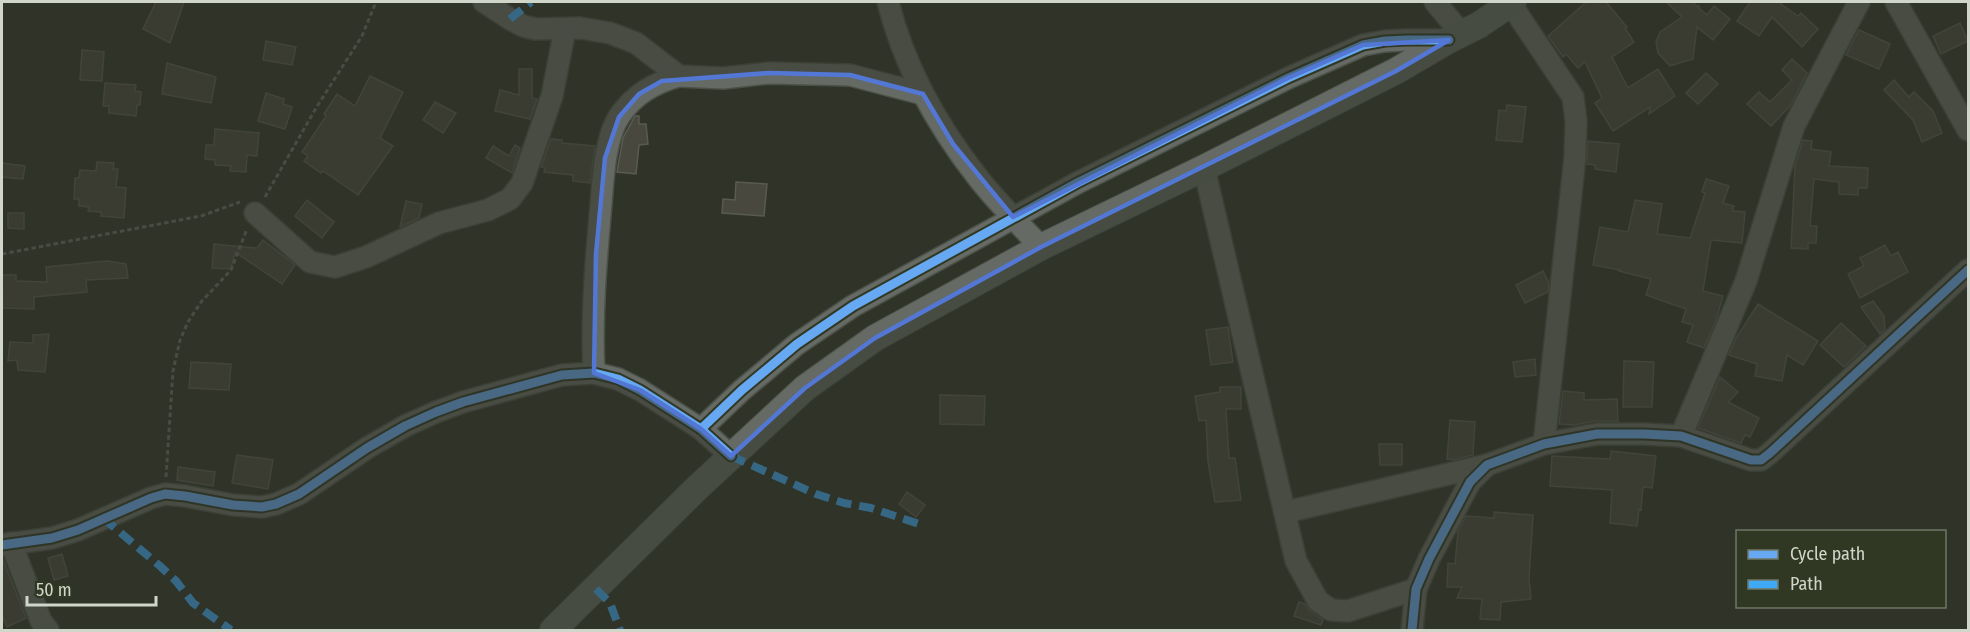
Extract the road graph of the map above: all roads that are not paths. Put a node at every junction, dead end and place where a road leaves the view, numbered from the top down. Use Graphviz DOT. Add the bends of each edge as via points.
graph roads {
  1 [pos="484,2"];
  2 [pos="888,2"];
  3 [pos="1434,2"];
  4 [pos="1511,2"];
  5 [pos="1859,2"];
  6 [pos="1896,2"];
  7 [pos="565,29"];
  8 [pos="1456,37"];
  9 [pos="679,76"];
  10 [pos="923,94"];
  11 [pos="1968,130"];
  12 [pos="1204,168"];
  13 [pos="252,203"];
  14 [pos="1013,217"];
  15 [pos="1041,247"];
  16 [pos="1968,270"];
  17 [pos="594,373"];
  18 [pos="701,429"];
  19 [pos="1681,436"];
  20 [pos="1544,444"];
  21 [pos="731,456"];
  22 [pos="1487,465"];
  23 [pos="1286,512"];
  24 [pos="6,544"];
  25 [pos="1416,589"];
  26 [pos="48,630"];
  27 [pos="553,630"];
  28 [pos="1412,630"];
  1 -- 7 [label="street" via="524,26"];
  2 -- 10 [label="street"];
  3 -- 8 [label="street"];
  4 -- 8 [label="main road" via="1479,26"];
  4 -- 20 [label="street" via="1573,97 1576,121"];
  5 -- 19 [label="street" via="1794,126 1746,281"];
  6 -- 11 [label="street"];
  7 -- 9 [label="street" via="610,33 636,43"];
  7 -- 13 [label="street" via="552,96 522,183 510,199 335,267 310,262"];
  8 -- 12 [label="main road"];
  8 -- 14 [label="street" via="1363,45 1288,78"];
  9 -- 10 [label="street" via="850,75"];
  9 -- 17 [label="street" via="639,94 619,117 608,147 596,254"];
  10 -- 14 [label="street" via="953,144"];
  12 -- 15 [label="main road"];
  12 -- 23 [label="street"];
  14 -- 15 [label="street"];
  14 -- 18 [label="street" via="853,306 806,338"];
  15 -- 21 [label="main road" via="875,338 805,388"];
  16 -- 19 [label="street" via="1764,458 1746,460"];
  17 -- 18 [label="street" via="640,390"];
  17 -- 24 [label="street" via="562,375 436,412 405,426 299,494 276,504 233,505 165,494 78,530"];
  18 -- 21 [label="street"];
  19 -- 20 [label="street" via="1597,435"];
  20 -- 22 [label="street"];
  21 -- 27 [label="main road"];
  22 -- 23 [label="street"];
  22 -- 25 [label="street" via="1470,482"];
  23 -- 25 [label="street" via="1296,561 1318,601 1331,610 1348,611"];
  24 -- 26 [label="street"];
  25 -- 28 [label="street"];
}
